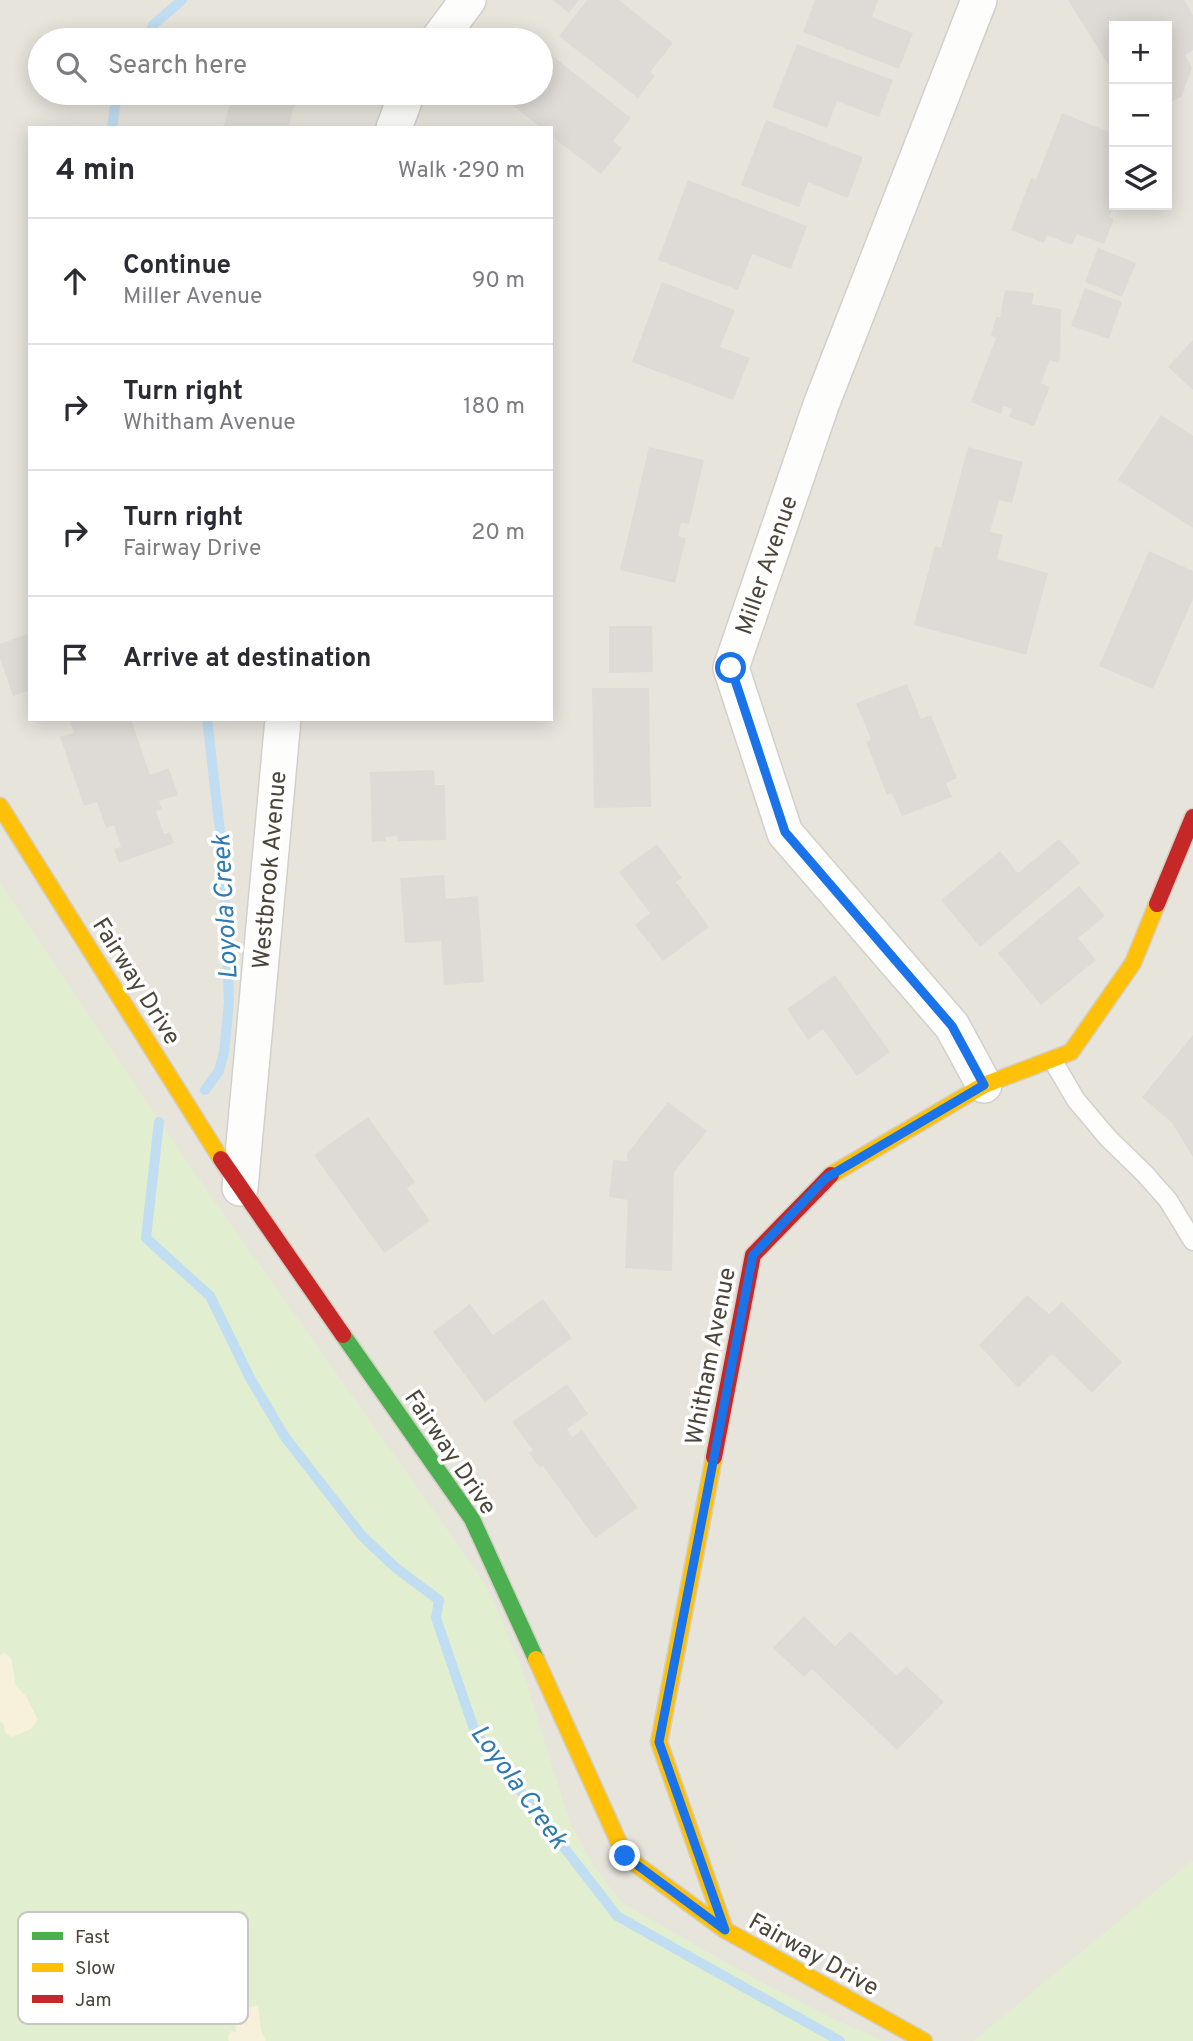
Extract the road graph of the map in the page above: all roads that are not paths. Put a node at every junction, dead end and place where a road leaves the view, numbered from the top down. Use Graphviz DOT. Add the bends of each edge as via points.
graph roads {
  1 [pos="468,0"];
  2 [pos="979,0"];
  3 [pos="447,28"];
  4 [pos="403,105"];
  5 [pos="395,126"];
  6 [pos="283,721"];
  7 [pos="0,806"];
  8 [pos="1193,817"];
  9 [pos="1053,1061"];
  10 [pos="984,1085"];
  11 [pos="240,1188"];
  12 [pos="1193,1241"];
  13 [pos="725,1930"];
  14 [pos="924,2041"];
  1 -- 3 [label="street"];
  2 -- 10 [label="street, Miller Avenue" via="821,405 731,668 785,832 952,1026"];
  4 -- 5 [label="street"];
  6 -- 11 [label="street, Westbrook Avenue"];
  7 -- 11 [label="street, Fairway Drive"];
  8 -- 9 [label="street, Whitham Avenue" via="1133,962 1071,1052"];
  9 -- 10 [label="street, Whitham Avenue"];
  9 -- 12 [label="lane" via="1076,1100 1168,1200"];
  10 -- 13 [label="street, Whitham Avenue" via="826,1178 753,1255 659,1742"];
  11 -- 13 [label="street, Fairway Drive" via="472,1519 625,1856"];
  13 -- 14 [label="street, Fairway Drive"];
}
